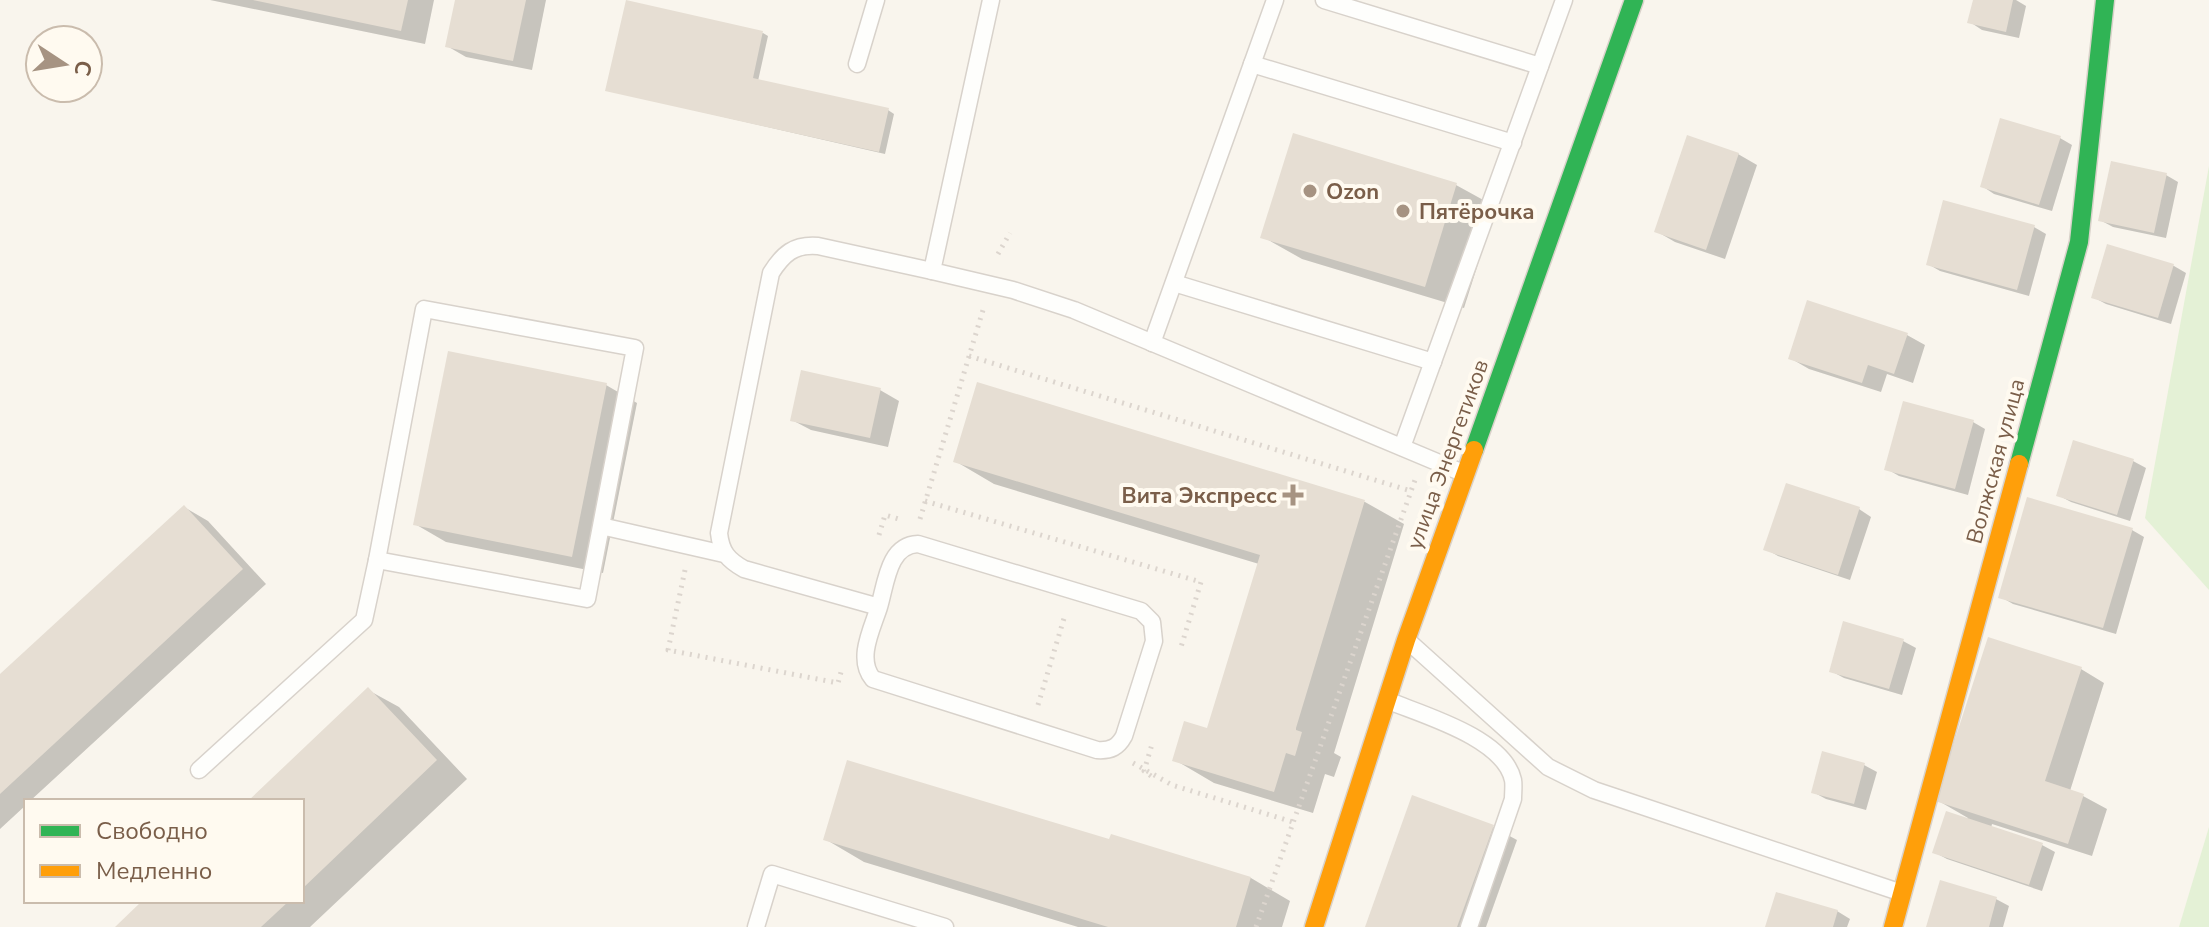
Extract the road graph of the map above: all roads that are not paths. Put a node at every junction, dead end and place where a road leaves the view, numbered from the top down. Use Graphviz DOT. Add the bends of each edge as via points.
graph roads {
  1 [pos="876,0"];
  2 [pos="991,0"];
  3 [pos="1275,0"];
  4 [pos="1324,0"];
  5 [pos="1564,0"];
  6 [pos="1634,0"];
  7 [pos="2105,0"];
  8 [pos="857,64"];
  9 [pos="1252,64"];
  10 [pos="1540,66"];
  11 [pos="1513,143"];
  12 [pos="932,271"];
  13 [pos="1174,283"];
  14 [pos="1152,343"];
  15 [pos="1433,362"];
  16 [pos="1402,447"];
  17 [pos="1466,474"];
  18 [pos="601,526"];
  19 [pos="724,554"];
  20 [pos="377,560"];
  21 [pos="879,607"];
  22 [pos="1406,640"];
  23 [pos="1388,701"];
  24 [pos="199,770"];
  25 [pos="1904,894"];
  26 [pos="756,927"];
  27 [pos="945,927"];
  28 [pos="1314,927"];
  29 [pos="1469,927"];
  30 [pos="1893,927"];
  1 -- 8 [label="lane"];
  2 -- 12 [label="lane"];
  3 -- 9 [label="lane"];
  4 -- 10 [label="lane"];
  5 -- 10 [label="lane"];
  6 -- 17 [label="street, улица Энергетиков"];
  7 -- 25 [label="street, Волжская улица" via="2079,242"];
  9 -- 11 [label="lane"];
  9 -- 13 [label="lane"];
  10 -- 11 [label="lane"];
  11 -- 15 [label="lane"];
  12 -- 14 [label="lane" via="1030,295"];
  12 -- 19 [label="lane" via="818,246 791,249 780,258 771,273 719,533"];
  13 -- 14 [label="lane"];
  13 -- 15 [label="lane"];
  14 -- 16 [label="lane"];
  15 -- 16 [label="lane"];
  16 -- 17 [label="lane"];
  17 -- 22 [label="street, улица Энергетиков"];
  18 -- 19 [label="lane"];
  18 -- 20 [label="lane" via="587,599"];
  18 -- 20 [label="lane" via="635,348 424,309"];
  19 -- 21 [label="lane" via="744,569"];
  20 -- 24 [label="lane" via="364,620"];
  21 -- 21 [label="lane" via="864,655 873,679 1097,750 1113,748 1124,736 1155,631 1141,611 912,544 895,556"];
  22 -- 23 [label="street, улица Энергетиков"];
  22 -- 25 [label="lane" via="1548,767 1594,790"];
  23 -- 28 [label="street, улица Энергетиков"];
  23 -- 29 [label="lane" via="1465,733 1497,753 1513,778 1513,799"];
  25 -- 30 [label="street, Волжская улица"];
  26 -- 27 [label="lane" via="772,874"];
}
